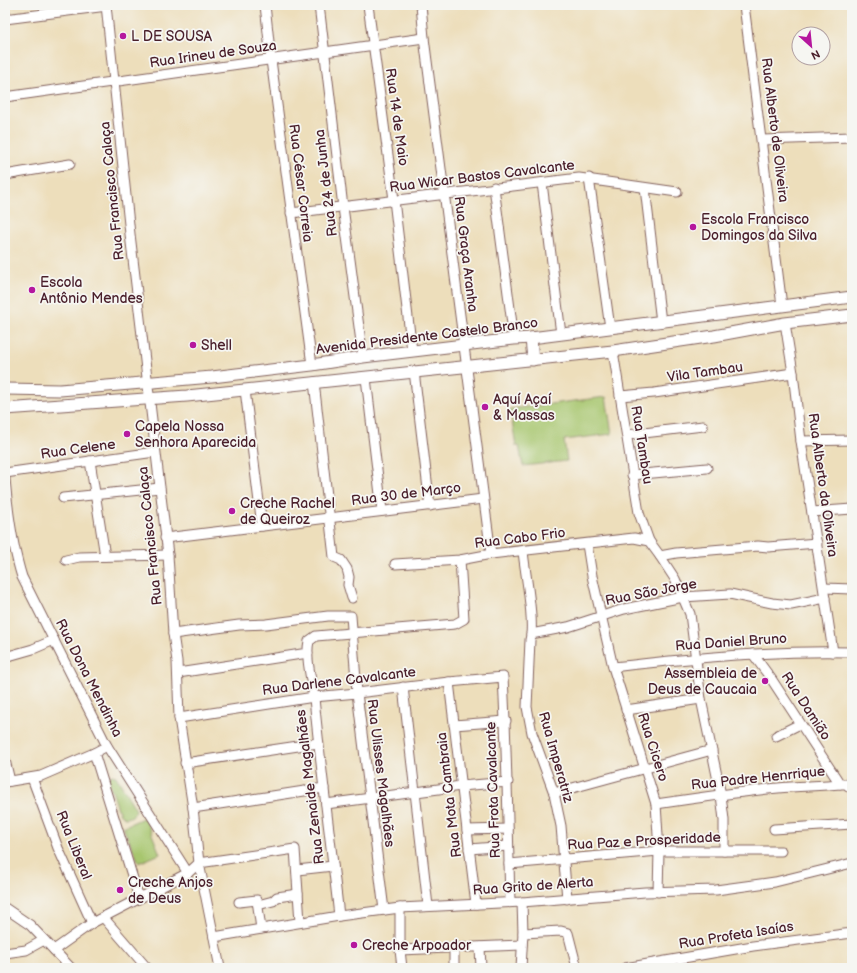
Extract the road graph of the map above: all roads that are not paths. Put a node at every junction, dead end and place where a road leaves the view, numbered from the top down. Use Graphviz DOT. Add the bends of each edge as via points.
graph roads {
  1 [pos="106,5"];
  2 [pos="265,5"];
  3 [pos="319,5"];
  4 [pos="368,5"];
  5 [pos="421,5"];
  6 [pos="744,5"];
  7 [pos="5,19"];
  8 [pos="424,38"];
  9 [pos="373,46"];
  10 [pos="325,52"];
  11 [pos="271,60"];
  12 [pos="114,82"];
  13 [pos="5,97"];
  14 [pos="852,136"];
  15 [pos="762,140"];
  16 [pos="70,164"];
  17 [pos="5,175"];
  18 [pos="589,178"];
  19 [pos="542,183"];
  20 [pos="494,187"];
  21 [pos="645,188"];
  22 [pos="677,192"];
  23 [pos="444,193"];
  24 [pos="394,200"];
  25 [pos="342,207"];
  26 [pos="291,213"];
  27 [pos="852,297"];
  28 [pos="782,306"];
  29 [pos="852,315"];
  30 [pos="661,322"];
  31 [pos="785,323"];
  32 [pos="610,328"];
  33 [pos="561,334"];
  34 [pos="531,338"];
  35 [pos="514,339"];
  36 [pos="464,345"];
  37 [pos="412,351"];
  38 [pos="613,351"];
  39 [pos="363,356"];
  40 [pos="533,360"];
  41 [pos="312,365"];
  42 [pos="466,366"];
  43 [pos="414,371"];
  44 [pos="793,373"];
  45 [pos="366,378"];
  46 [pos="314,382"];
  47 [pos="148,383"];
  48 [pos="5,389"];
  49 [pos="245,390"];
  50 [pos="620,396"];
  51 [pos="150,399"];
  52 [pos="5,409"];
  53 [pos="703,426"];
  54 [pos="627,435"];
  55 [pos="852,440"];
  56 [pos="801,441"];
  57 [pos="155,452"];
  58 [pos="90,461"];
  59 [pos="707,468"];
  60 [pos="5,473"];
  61 [pos="632,475"];
  62 [pos="5,479"];
  63 [pos="160,488"];
  64 [pos="94,495"];
  65 [pos="64,498"];
  66 [pos="483,498"];
  67 [pos="6,504"];
  68 [pos="430,506"];
  69 [pos="852,509"];
  70 [pos="382,511"];
  71 [pos="812,512"];
  72 [pos="330,517"];
  73 [pos="262,526"];
  74 [pos="165,538"];
  75 [pos="649,541"];
  76 [pos="816,543"];
  77 [pos="588,544"];
  78 [pos="523,551"];
  79 [pos="491,554"];
  80 [pos="168,555"];
  81 [pos="105,556"];
  82 [pos="660,556"];
  83 [pos="66,560"];
  84 [pos="460,560"];
  85 [pos="395,564"];
  86 [pos="824,588"];
  87 [pos="852,589"];
  88 [pos="683,597"];
  89 [pos="352,598"];
  90 [pos="825,598"];
  91 [pos="601,616"];
  92 [pos="353,633"];
  93 [pos="173,634"];
  94 [pos="531,634"];
  95 [pos="54,640"];
  96 [pos="833,652"];
  97 [pos="852,652"];
  98 [pos="308,653"];
  99 [pos="753,654"];
  100 [pos="5,657"];
  101 [pos="695,657"];
  102 [pos="613,667"];
  103 [pos="178,673"];
  104 [pos="503,677"];
  105 [pos="449,682"];
  106 [pos="403,687"];
  107 [pos="357,693"];
  108 [pos="314,697"];
  109 [pos="701,699"];
  110 [pos="626,710"];
  111 [pos="179,718"];
  112 [pos="506,721"];
  113 [pos="800,724"];
  114 [pos="454,725"];
  115 [pos="776,736"];
  116 [pos="318,743"];
  117 [pos="106,746"];
  118 [pos="712,750"];
  119 [pos="94,753"];
  120 [pos="5,760"];
  121 [pos="185,763"];
  122 [pos="645,768"];
  123 [pos="32,778"];
  124 [pos="8,781"];
  125 [pos="508,782"];
  126 [pos="840,784"];
  127 [pos="461,786"];
  128 [pos="324,788"];
  129 [pos="852,788"];
  130 [pos="416,792"];
  131 [pos="554,793"];
  132 [pos="721,794"];
  133 [pos="370,797"];
  134 [pos="326,804"];
  135 [pos="656,804"];
  136 [pos="193,808"];
  137 [pos="852,824"];
  138 [pos="774,828"];
  139 [pos="508,829"];
  140 [pos="467,830"];
  141 [pos="508,846"];
  142 [pos="469,849"];
  143 [pos="724,851"];
  144 [pos="781,851"];
  145 [pos="659,852"];
  146 [pos="564,859"];
  147 [pos="200,863"];
  148 [pos="852,863"];
  149 [pos="509,864"];
  150 [pos="333,866"];
  151 [pos="297,870"];
  152 [pos="188,874"];
  153 [pos="658,892"];
  154 [pos="298,894"];
  155 [pos="139,898"];
  156 [pos="567,899"];
  157 [pos="239,902"];
  158 [pos="510,902"];
  159 [pos="522,902"];
  160 [pos="476,904"];
  161 [pos="258,905"];
  162 [pos="428,906"];
  163 [pos="5,908"];
  164 [pos="400,908"];
  165 [pos="384,910"];
  166 [pos="339,916"];
  167 [pos="102,917"];
  168 [pos="300,922"];
  169 [pos="92,923"];
  170 [pos="261,929"];
  171 [pos="523,933"];
  172 [pos="852,933"];
  173 [pos="214,937"];
  174 [pos="44,940"];
  175 [pos="522,945"];
  176 [pos="454,947"];
  177 [pos="480,947"];
  178 [pos="54,950"];
  179 [pos="400,950"];
  180 [pos="5,953"];
  181 [pos="71,968"];
  182 [pos="147,968"];
  183 [pos="220,968"];
  184 [pos="402,968"];
  185 [pos="454,968"];
  186 [pos="481,968"];
  187 [pos="521,968"];
  188 [pos="577,968"];
  189 [pos="625,968"];
  1 -- 7 [label="street"];
  1 -- 12 [label="street, Rua Francisco Calaça"];
  2 -- 11 [label="street, Rua César Correia"];
  3 -- 10 [label="street, Rua 24 de Junha"];
  4 -- 9 [label="street, Rua 14 de Maio"];
  5 -- 8 [label="street, Rua Graça Aranha"];
  6 -- 15 [label="street, Rua Alberto de Oliveira"];
  8 -- 9 [label="street, Rua Irineu de Souza"];
  8 -- 23 [label="street, Rua Graça Aranha"];
  9 -- 10 [label="street, Rua Irineu de Souza"];
  9 -- 24 [label="street, Rua 14 de Maio"];
  10 -- 11 [label="street, Rua Irineu de Souza"];
  10 -- 25 [label="street, Rua 24 de Junha"];
  11 -- 12 [label="street, Rua Irineu de Souza"];
  11 -- 26 [label="street, Rua César Correia"];
  12 -- 13 [label="street, Rua Irineu de Souza"];
  12 -- 47 [label="street, Rua Francisco Calaça"];
  14 -- 15 [label="street"];
  15 -- 28 [label="street, Rua Alberto de Oliveira"];
  16 -- 17 [label="street"];
  18 -- 19 [label="street, Rua Wicar Bastos Cavalcante"];
  18 -- 21 [label="street, Rua Wicar Bastos Cavalcante"];
  18 -- 32 [label="street"];
  19 -- 20 [label="street, Rua Wicar Bastos Cavalcante"];
  19 -- 33 [label="street"];
  20 -- 23 [label="street, Rua Wicar Bastos Cavalcante"];
  20 -- 35 [label="street"];
  21 -- 22 [label="street, Rua Wicar Bastos Cavalcante"];
  21 -- 30 [label="street"];
  23 -- 24 [label="street, Rua Wicar Bastos Cavalcante"];
  23 -- 36 [label="street, Rua Graça Aranha"];
  24 -- 25 [label="street, Rua Wicar Bastos Cavalcante"];
  24 -- 37 [label="street, Rua 14 de Maio"];
  25 -- 26 [label="street, Rua Wicar Bastos Cavalcante"];
  25 -- 39 [label="street, Rua 24 de Junha"];
  26 -- 41 [label="street, Rua César Correia"];
  27 -- 28 [label="main road, Avenida Presidente Castelo Branco"];
  28 -- 30 [label="main road, Avenida Presidente Castelo Branco"];
  29 -- 31 [label="main road"];
  30 -- 32 [label="main road, Avenida Presidente Castelo Branco"];
  31 -- 38 [label="main road"];
  31 -- 44 [label="street, Rua Alberto da Oliveira"];
  32 -- 33 [label="main road, Avenida Presidente Castelo Branco"];
  33 -- 34 [label="main road, Avenida Presidente Castelo Branco"];
  34 -- 35 [label="main road, Avenida Presidente Castelo Branco"];
  34 -- 40 [label="main road"];
  35 -- 36 [label="main road, Avenida Presidente Castelo Branco"];
  36 -- 37 [label="main road, Avenida Presidente Castelo Branco"];
  36 -- 42 [label="street, Rua Graça Aranha"];
  37 -- 39 [label="main road, Avenida Presidente Castelo Branco"];
  38 -- 40 [label="main road"];
  38 -- 50 [label="street, Rua Tambau"];
  39 -- 41 [label="main road, Avenida Presidente Castelo Branco"];
  40 -- 42 [label="main road"];
  41 -- 47 [label="main road, Avenida Presidente Castelo Branco" via="212,378"];
  42 -- 43 [label="main road"];
  42 -- 66 [label="street, Rua Graça Aranha"];
  43 -- 45 [label="main road"];
  43 -- 68 [label="street"];
  44 -- 50 [label="street, Vila Tambau"];
  44 -- 56 [label="street, Rua Alberto da Oliveira"];
  45 -- 46 [label="main road"];
  45 -- 70 [label="street"];
  46 -- 49 [label="main road"];
  46 -- 72 [label="street"];
  47 -- 48 [label="main road, Avenida Presidente Castelo Branco" via="60,390"];
  47 -- 51 [label="street, Rua Francisco Calaça"];
  49 -- 51 [label="main road"];
  49 -- 73 [label="street"];
  50 -- 54 [label="street, Rua Tambau"];
  51 -- 52 [label="main road"];
  51 -- 57 [label="street, Rua Francisco Calaça"];
  53 -- 54 [label="street"];
  54 -- 61 [label="street, Rua Tambau"];
  55 -- 56 [label="street"];
  56 -- 71 [label="street, Rua Alberto da Oliveira"];
  57 -- 58 [label="street, Rua Celene"];
  57 -- 63 [label="street, Rua Francisco Calaça"];
  58 -- 60 [label="street, Rua Celene"];
  58 -- 64 [label="street"];
  59 -- 61 [label="street"];
  61 -- 75 [label="street, Rua Tambau" via="639,513"];
  62 -- 67 [label="street, Rua Dona Mendinha"];
  63 -- 64 [label="street"];
  63 -- 74 [label="street, Rua Francisco Calaça"];
  64 -- 65 [label="street"];
  64 -- 81 [label="street"];
  66 -- 68 [label="street, Rua 30 de Março"];
  66 -- 79 [label="street, Rua Graça Aranha"];
  67 -- 95 [label="street, Rua Dona Mendinha" via="14,553 22,578"];
  68 -- 70 [label="street, Rua 30 de Março"];
  69 -- 71 [label="street"];
  70 -- 72 [label="street, Rua 30 de Março"];
  71 -- 76 [label="street, Rua Alberto da Oliveira"];
  72 -- 73 [label="street, Rua 30 de Março"];
  72 -- 89 [label="street" via="334,557 341,560 347,568"];
  73 -- 74 [label="street, Rua 30 de Março"];
  74 -- 80 [label="street, Rua Francisco Calaça"];
  75 -- 77 [label="street, Rua Cabo Frio" via="634,538"];
  75 -- 82 [label="street, Rua Tambau"];
  76 -- 82 [label="street" via="706,550"];
  76 -- 86 [label="street, Rua Alberto da Oliveira"];
  77 -- 78 [label="street, Rua Cabo Frio"];
  77 -- 91 [label="street, Rua Cicero"];
  78 -- 79 [label="street, Rua Cabo Frio"];
  78 -- 94 [label="street, Rua Imperatriz"];
  79 -- 84 [label="street, Rua Cabo Frio"];
  80 -- 81 [label="street"];
  80 -- 93 [label="street, Rua Francisco Calaça"];
  81 -- 83 [label="street"];
  82 -- 88 [label="street, Rua Tambau"];
  84 -- 85 [label="street, Rua Cabo Frio"];
  84 -- 92 [label="street" via="464,619 455,624"];
  86 -- 87 [label="street"];
  86 -- 90 [label="street, Rua Alberto da Oliveira"];
  88 -- 90 [label="street, Rua São Jorge" via="730,594 791,605"];
  88 -- 91 [label="street, Rua São Jorge"];
  88 -- 101 [label="street, Rua Tambau" via="690,614"];
  90 -- 96 [label="street, Rua Alberto da Oliveira"];
  91 -- 94 [label="street, Rua São Jorge" via="568,627"];
  91 -- 102 [label="street, Rua Cicero"];
  92 -- 93 [label="street, Rua Ulisses Magalhães" via="351,616 328,616"];
  92 -- 98 [label="street" via="316,636 309,641"];
  92 -- 107 [label="street, Rua Ulisses Magalhães"];
  93 -- 103 [label="street, Rua Francisco Calaça"];
  94 -- 131 [label="street, Rua Imperatriz" via="527,707 532,733"];
  95 -- 100 [label="street"];
  95 -- 117 [label="street, Rua Dona Mendinha"];
  96 -- 97 [label="street, Rua Daniel Bruno"];
  96 -- 99 [label="street, Rua Daniel Bruno"];
  98 -- 103 [label="street"];
  98 -- 108 [label="street, Rua Zenaide Magalhães"];
  99 -- 101 [label="street, Rua Daniel Bruno"];
  99 -- 113 [label="street, Rua Damião"];
  101 -- 102 [label="street, Rua Daniel Bruno"];
  101 -- 109 [label="street, Rua Tambau"];
  102 -- 110 [label="street, Rua Cicero"];
  103 -- 111 [label="street, Rua Francisco Calaça"];
  104 -- 105 [label="street, Rua Darlene Cavalcante"];
  104 -- 112 [label="street, Rua Frota Cavalcante"];
  105 -- 106 [label="street, Rua Darlene Cavalcante"];
  105 -- 114 [label="street, Rua Mota Cambraia"];
  106 -- 107 [label="street, Rua Darlene Cavalcante"];
  106 -- 130 [label="street"];
  107 -- 108 [label="street, Rua Darlene Cavalcante"];
  107 -- 133 [label="street, Rua Ulisses Magalhães"];
  108 -- 111 [label="street, Rua Darlene Cavalcante"];
  108 -- 116 [label="street, Rua Zenaide Magalhães"];
  109 -- 110 [label="street"];
  109 -- 118 [label="street, Rua Tambau"];
  110 -- 122 [label="street, Rua Cicero"];
  111 -- 121 [label="street, Rua Francisco Calaça"];
  112 -- 114 [label="street"];
  112 -- 125 [label="street, Rua Frota Cavalcante"];
  113 -- 115 [label="street"];
  113 -- 126 [label="street, Rua Damião"];
  114 -- 127 [label="street, Rua Mota Cambraia"];
  116 -- 121 [label="street"];
  116 -- 128 [label="street, Rua Zenaide Magalhães"];
  117 -- 119 [label="street"];
  117 -- 152 [label="street, Rua Dona Mendinha"];
  118 -- 122 [label="street"];
  118 -- 132 [label="street, Rua Tambau"];
  119 -- 123 [label="street"];
  119 -- 155 [label="street"];
  120 -- 124 [label="street"];
  121 -- 136 [label="street, Rua Francisco Calaça"];
  122 -- 131 [label="street"];
  122 -- 135 [label="street, Rua Cicero"];
  123 -- 124 [label="street"];
  123 -- 169 [label="street, Rua Liberal" via="58,848"];
  125 -- 127 [label="street"];
  125 -- 139 [label="street, Rua Frota Cavalcante"];
  126 -- 129 [label="street"];
  126 -- 132 [label="street, Rua Padre Henrrique"];
  127 -- 130 [label="street"];
  127 -- 140 [label="street, Rua Mota Cambraia"];
  128 -- 134 [label="street, Rua Zenaide Magalhães"];
  128 -- 136 [label="street"];
  130 -- 133 [label="street"];
  130 -- 162 [label="street"];
  131 -- 146 [label="street, Rua Imperatriz"];
  132 -- 135 [label="street, Rua Padre Henrrique"];
  132 -- 143 [label="street, Rua Tambau"];
  133 -- 134 [label="street"];
  133 -- 165 [label="street, Rua Ulisses Magalhães"];
  134 -- 150 [label="street, Rua Zenaide Magalhães"];
  135 -- 145 [label="street, Rua Cicero"];
  136 -- 147 [label="street, Rua Francisco Calaça"];
  137 -- 138 [label="street"];
  139 -- 140 [label="street"];
  139 -- 141 [label="street, Rua Frota Cavalcante"];
  140 -- 142 [label="street, Rua Mota Cambraia"];
  141 -- 142 [label="street"];
  141 -- 149 [label="street, Rua Frota Cavalcante"];
  142 -- 160 [label="street, Rua Mota Cambraia"];
  143 -- 144 [label="street, Rua Paz e Prosperidade"];
  143 -- 145 [label="street, Rua Paz e Prosperidade"];
  145 -- 146 [label="street, Rua Paz e Prosperidade"];
  145 -- 153 [label="street, Rua Cicero"];
  146 -- 149 [label="street, Rua Paz e Prosperidade"];
  146 -- 156 [label="street, Rua Imperatriz"];
  147 -- 151 [label="street" via="295,849"];
  147 -- 152 [label="street"];
  147 -- 173 [label="street, Rua Francisco Calaça"];
  148 -- 153 [label="street, Rua Grito de Alerta" via="775,882 716,890"];
  149 -- 158 [label="street, Rua Frota Cavalcante"];
  150 -- 151 [label="street"];
  150 -- 166 [label="street, Rua Zenaide Magalhães"];
  151 -- 154 [label="street"];
  152 -- 155 [label="street"];
  153 -- 156 [label="street, Rua Grito de Alerta"];
  154 -- 161 [label="street" via="277,897 273,901"];
  154 -- 168 [label="street"];
  155 -- 167 [label="street"];
  156 -- 159 [label="street, Rua Grito de Alerta"];
  157 -- 161 [label="street" via="257,900"];
  158 -- 159 [label="street, Rua Grito de Alerta"];
  158 -- 160 [label="street, Rua Grito de Alerta"];
  159 -- 171 [label="street"];
  160 -- 162 [label="street, Rua Grito de Alerta"];
  161 -- 170 [label="street"];
  162 -- 164 [label="street, Rua Grito de Alerta"];
  163 -- 174 [label="street" via="30,925"];
  164 -- 165 [label="street, Rua Grito de Alerta"];
  164 -- 179 [label="street"];
  165 -- 166 [label="street, Rua Grito de Alerta"];
  166 -- 168 [label="street, Rua Grito de Alerta"];
  167 -- 169 [label="street"];
  167 -- 182 [label="street"];
  168 -- 170 [label="street, Rua Grito de Alerta"];
  169 -- 178 [label="street"];
  170 -- 173 [label="street, Rua Grito de Alerta"];
  171 -- 175 [label="street"];
  171 -- 188 [label="street" via="568,933"];
  172 -- 189 [label="street, Rua Profeta Isaías" via="753,946"];
  173 -- 183 [label="street, Rua Francisco Calaça"];
  174 -- 178 [label="street"];
  174 -- 180 [label="street" via="26,950"];
  175 -- 177 [label="street"];
  175 -- 187 [label="street"];
  176 -- 177 [label="street"];
  176 -- 179 [label="street"];
  176 -- 185 [label="street"];
  177 -- 186 [label="street"];
  178 -- 181 [label="street"];
  179 -- 184 [label="street"];
}
